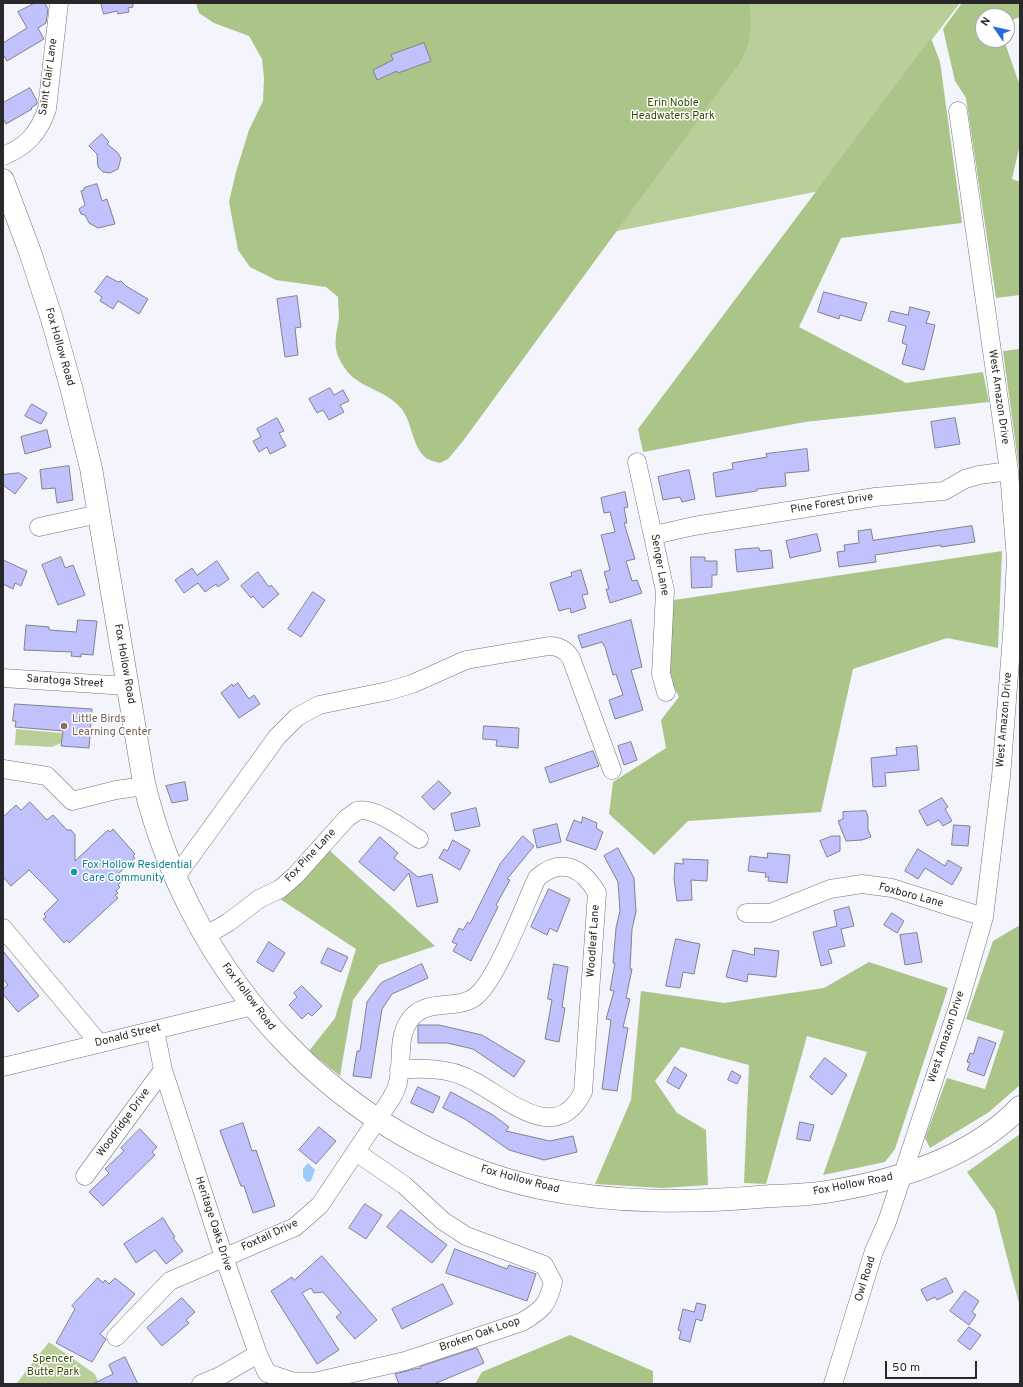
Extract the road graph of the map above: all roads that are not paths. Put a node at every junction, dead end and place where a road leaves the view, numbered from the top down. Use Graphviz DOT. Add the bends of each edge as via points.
graph roads {
  1 [pos="59,3"];
  2 [pos="958,111"];
  3 [pos="3,156"];
  4 [pos="4,184"];
  5 [pos="637,462"];
  6 [pos="1009,471"];
  7 [pos="99,514"];
  8 [pos="39,527"];
  9 [pos="654,535"];
  10 [pos="3,678"];
  11 [pos="127,686"];
  12 [pos="666,692"];
  13 [pos="3,769"];
  14 [pos="612,770"];
  15 [pos="144,786"];
  16 [pos="419,839"];
  17 [pos="175,878"];
  18 [pos="746,913"];
  19 [pos="984,917"];
  20 [pos="3,928"];
  21 [pos="205,936"];
  22 [pos="253,1006"];
  23 [pos="155,1030"];
  24 [pos="99,1043"];
  25 [pos="3,1067"];
  26 [pos="163,1070"];
  27 [pos="399,1070"];
  28 [pos="1020,1107"];
  29 [pos="378,1118"];
  30 [pos="356,1152"];
  31 [pos="903,1175"];
  32 [pos="85,1176"];
  33 [pos="224,1257"];
  34 [pos="116,1337"];
  35 [pos="258,1354"];
  36 [pos="271,1378"];
  37 [pos="201,1384"];
  38 [pos="833,1384"];
  1 -- 3 [label="street, Saint Clair Lane" via="47,109 43,122 27,143"];
  2 -- 6 [label="street, West Amazon Drive"];
  4 -- 7 [label="main road, Fox Hollow Road" via="30,252 71,387 91,468"];
  5 -- 9 [label="street, Senger Lane"];
  6 -- 9 [label="street, Pine Forest Drive" via="965,479 944,491 875,497 694,526"];
  6 -- 19 [label="street, West Amazon Drive" via="1016,560 1012,635 1001,777"];
  7 -- 8 [label="street"];
  7 -- 11 [label="main road, Fox Hollow Road"];
  9 -- 12 [label="street, Senger Lane" via="665,591 661,674"];
  10 -- 11 [label="street, Saratoga Street"];
  11 -- 15 [label="main road, Fox Hollow Road"];
  13 -- 15 [label="street" via="47,776 72,801"];
  14 -- 17 [label="street" via="572,658 563,650 549,646 466,660 412,684 319,705 297,717 277,737"];
  15 -- 17 [label="main road, Fox Hollow Road" via="156,828"];
  16 -- 21 [label="street, Fox Pine Lane" via="380,815 368,810 358,811 347,818 280,889 259,899 229,922"];
  17 -- 21 [label="main road, Fox Hollow Road"];
  18 -- 19 [label="street, Foxboro Lane" via="770,913 830,889 862,884 892,888"];
  19 -- 31 [label="street, West Amazon Drive" via="958,1007"];
  20 -- 24 [label="street"];
  21 -- 22 [label="main road, Fox Hollow Road"];
  22 -- 23 [label="street, Donald Street"];
  22 -- 29 [label="main road, Fox Hollow Road" via="273,1031 318,1075"];
  23 -- 24 [label="street, Donald Street"];
  23 -- 26 [label="street, Heritage Oaks Drive"];
  24 -- 25 [label="street, Donald Street"];
  26 -- 32 [label="street, Woodridge Drive"];
  26 -- 33 [label="street, Heritage Oaks Drive"];
  27 -- 27 [label="street, Woodleaf Lane" via="403,1032 417,1012 429,1007 463,1003 475,997 486,986 537,878 554,867 566,866 584,875 597,893 583,1092 577,1104 554,1117 543,1118 521,1110 476,1081 461,1075 447,1071"];
  27 -- 29 [label="street, Woodleaf Lane" via="391,1100"];
  28 -- 31 [label="main road, Fox Hollow Road" via="991,1133 953,1154"];
  29 -- 30 [label="street, Foxtail Drive"];
  29 -- 31 [label="main road, Fox Hollow Road" via="417,1142 479,1170 539,1188 629,1201 758,1198 829,1192"];
  30 -- 33 [label="street, Foxtail Drive" via="320,1205 296,1227"];
  30 -- 36 [label="street, Broken Oak Loop" via="404,1185 443,1221 466,1236 544,1265 553,1282 549,1300 539,1312 522,1322 405,1361 314,1382"];
  31 -- 38 [label="street, Owl Road" via="874,1251"];
  33 -- 34 [label="street, Foxtail Drive" via="170,1281"];
  33 -- 35 [label="street, Heritage Oaks Drive"];
  35 -- 36 [label="street, Broken Oak Loop"];
  35 -- 37 [label="street"];
}
